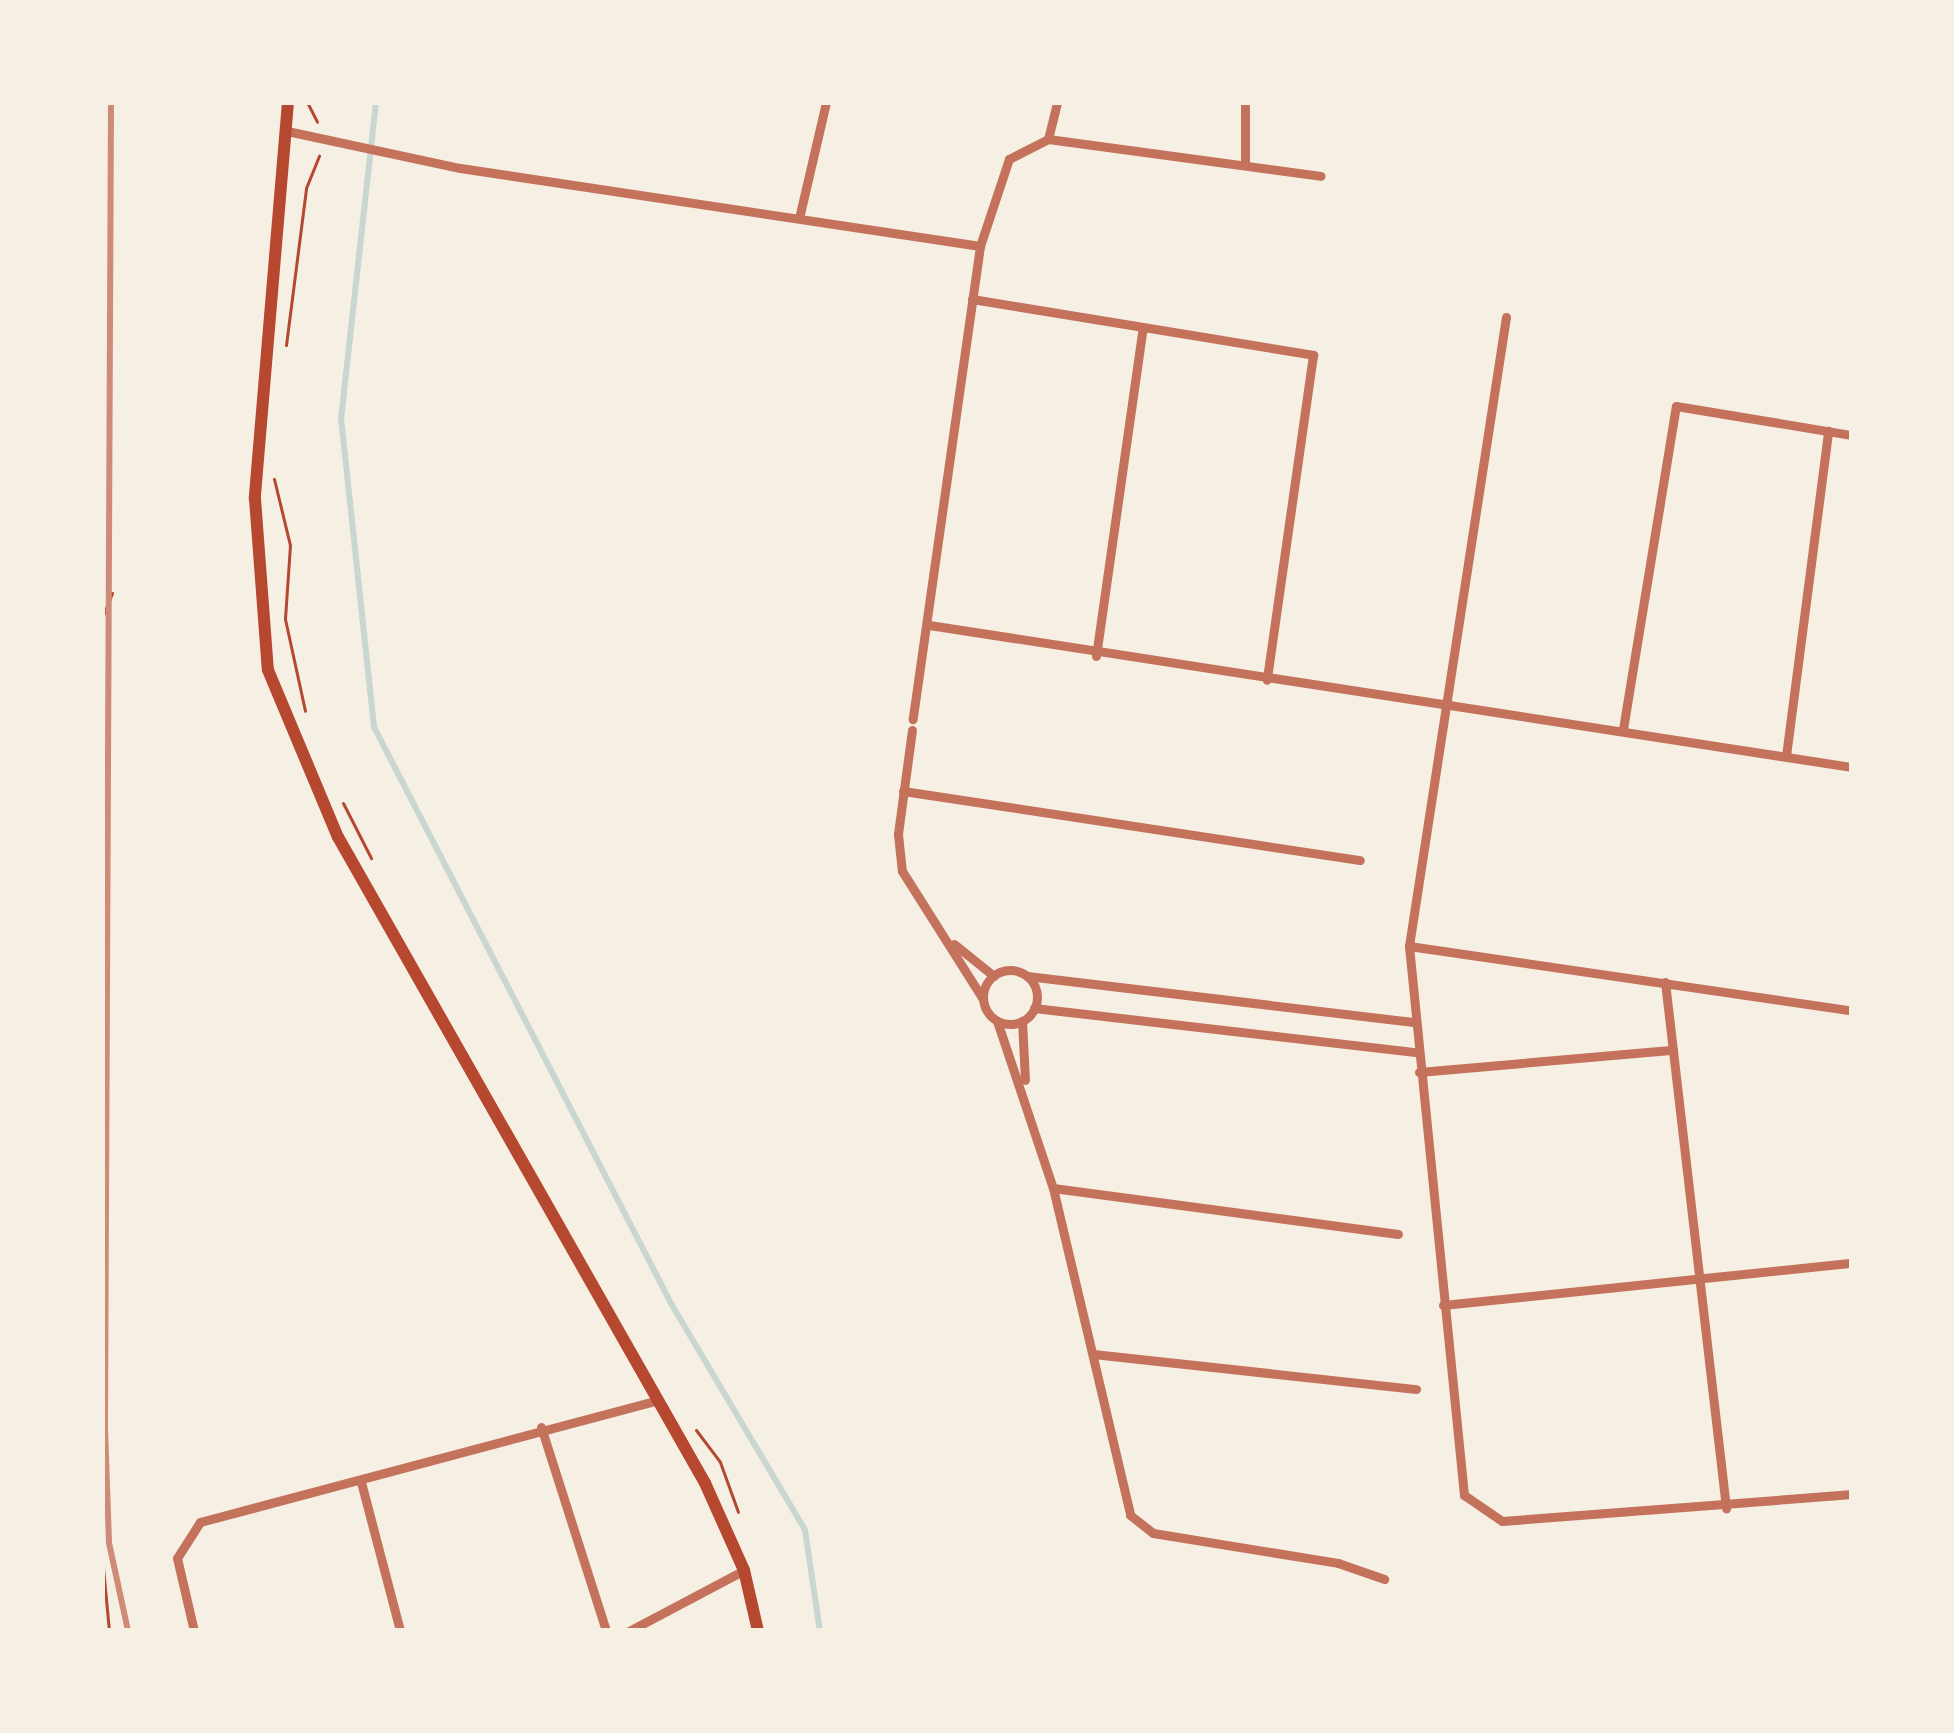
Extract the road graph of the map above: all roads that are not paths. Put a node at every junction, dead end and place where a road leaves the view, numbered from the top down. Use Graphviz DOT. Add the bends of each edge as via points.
graph roads {
  1 [pos="288,102"];
  2 [pos="826,102"];
  3 [pos="1057,102"];
  4 [pos="1245,102"];
  5 [pos="287,130"];
  6 [pos="1048,140"];
  7 [pos="1245,165"];
  8 [pos="1321,176"];
  9 [pos="800,214"];
  10 [pos="980,246"];
  11 [pos="972,299"];
  12 [pos="1506,317"];
  13 [pos="1143,327"];
  14 [pos="1828,431"];
  15 [pos="1852,435"];
  16 [pos="929,625"];
  17 [pos="1096,656"];
  18 [pos="1267,680"];
  19 [pos="1445,704"];
  20 [pos="1623,729"];
  21 [pos="1786,756"];
  22 [pos="1852,767"];
  23 [pos="903,791"];
  24 [pos="1360,860"];
  25 [pos="950,941"];
  26 [pos="1409,946"];
  27 [pos="994,976"];
  28 [pos="1027,976"];
  29 [pos="1665,982"];
  30 [pos="983,999"];
  31 [pos="1034,1008"];
  32 [pos="1852,1011"];
  33 [pos="997,1021"];
  34 [pos="1022,1021"];
  35 [pos="1413,1022"];
  36 [pos="1673,1050"];
  37 [pos="1417,1052"];
  38 [pos="1419,1072"];
  39 [pos="1026,1091"];
  40 [pos="1053,1188"];
  41 [pos="1398,1234"];
  42 [pos="1852,1263"];
  43 [pos="1701,1278"];
  44 [pos="1443,1304"];
  45 [pos="1093,1354"];
  46 [pos="1416,1388"];
  47 [pos="659,1400"];
  48 [pos="541,1427"];
  49 [pos="361,1482"];
  50 [pos="1852,1494"];
  51 [pos="1726,1508"];
  52 [pos="743,1570"];
  53 [pos="1384,1579"];
  54 [pos="194,1631"];
  55 [pos="400,1631"];
  56 [pos="607,1631"];
  57 [pos="629,1631"];
  58 [pos="758,1631"];
  1 -- 5 [label="main road"];
  2 -- 9 [label="street"];
  3 -- 6 [label="street"];
  4 -- 7 [label="street"];
  5 -- 9 [label="street" via="460,168"];
  5 -- 47 [label="main road" via="254,499 268,670 338,837"];
  6 -- 7 [label="street"];
  6 -- 10 [label="street" via="1009,159"];
  7 -- 8 [label="street"];
  9 -- 10 [label="street"];
  10 -- 11 [label="street"];
  11 -- 13 [label="street"];
  11 -- 16 [label="street"];
  12 -- 19 [label="street"];
  13 -- 17 [label="street"];
  13 -- 18 [label="street" via="1313,355"];
  14 -- 15 [label="street"];
  14 -- 20 [label="street" via="1676,406"];
  14 -- 21 [label="street"];
  16 -- 17 [label="street"];
  16 -- 23 [label="street"];
  17 -- 18 [label="street"];
  18 -- 19 [label="street"];
  19 -- 20 [label="street"];
  19 -- 26 [label="street"];
  20 -- 21 [label="street"];
  21 -- 22 [label="street"];
  23 -- 24 [label="street"];
  23 -- 25 [label="street" via="902,871"];
  25 -- 27 [label="street"];
  25 -- 30 [label="street"];
  26 -- 29 [label="street"];
  26 -- 35 [label="street"];
  27 -- 28 [label="street"];
  27 -- 30 [label="street"];
  28 -- 31 [label="street"];
  28 -- 35 [label="street"];
  29 -- 32 [label="street"];
  29 -- 36 [label="street"];
  30 -- 33 [label="street"];
  31 -- 34 [label="street"];
  31 -- 37 [label="street"];
  33 -- 34 [label="street"];
  33 -- 39 [label="street"];
  34 -- 39 [label="street"];
  35 -- 37 [label="street"];
  36 -- 38 [label="street"];
  36 -- 43 [label="street"];
  37 -- 38 [label="street"];
  38 -- 44 [label="street"];
  39 -- 40 [label="street"];
  40 -- 41 [label="street"];
  40 -- 45 [label="street"];
  42 -- 43 [label="street"];
  43 -- 44 [label="street"];
  43 -- 51 [label="street"];
  44 -- 51 [label="street" via="1464,1495 1475,1507 1502,1521"];
  45 -- 46 [label="street"];
  45 -- 53 [label="street" via="1130,1515 1141,1526"];
  47 -- 48 [label="street"];
  47 -- 52 [label="main road"];
  48 -- 49 [label="street"];
  48 -- 56 [label="street"];
  49 -- 54 [label="street" via="200,1522 177,1558"];
  49 -- 55 [label="street"];
  50 -- 51 [label="street"];
  52 -- 57 [label="street"];
  52 -- 58 [label="main road"];
}
